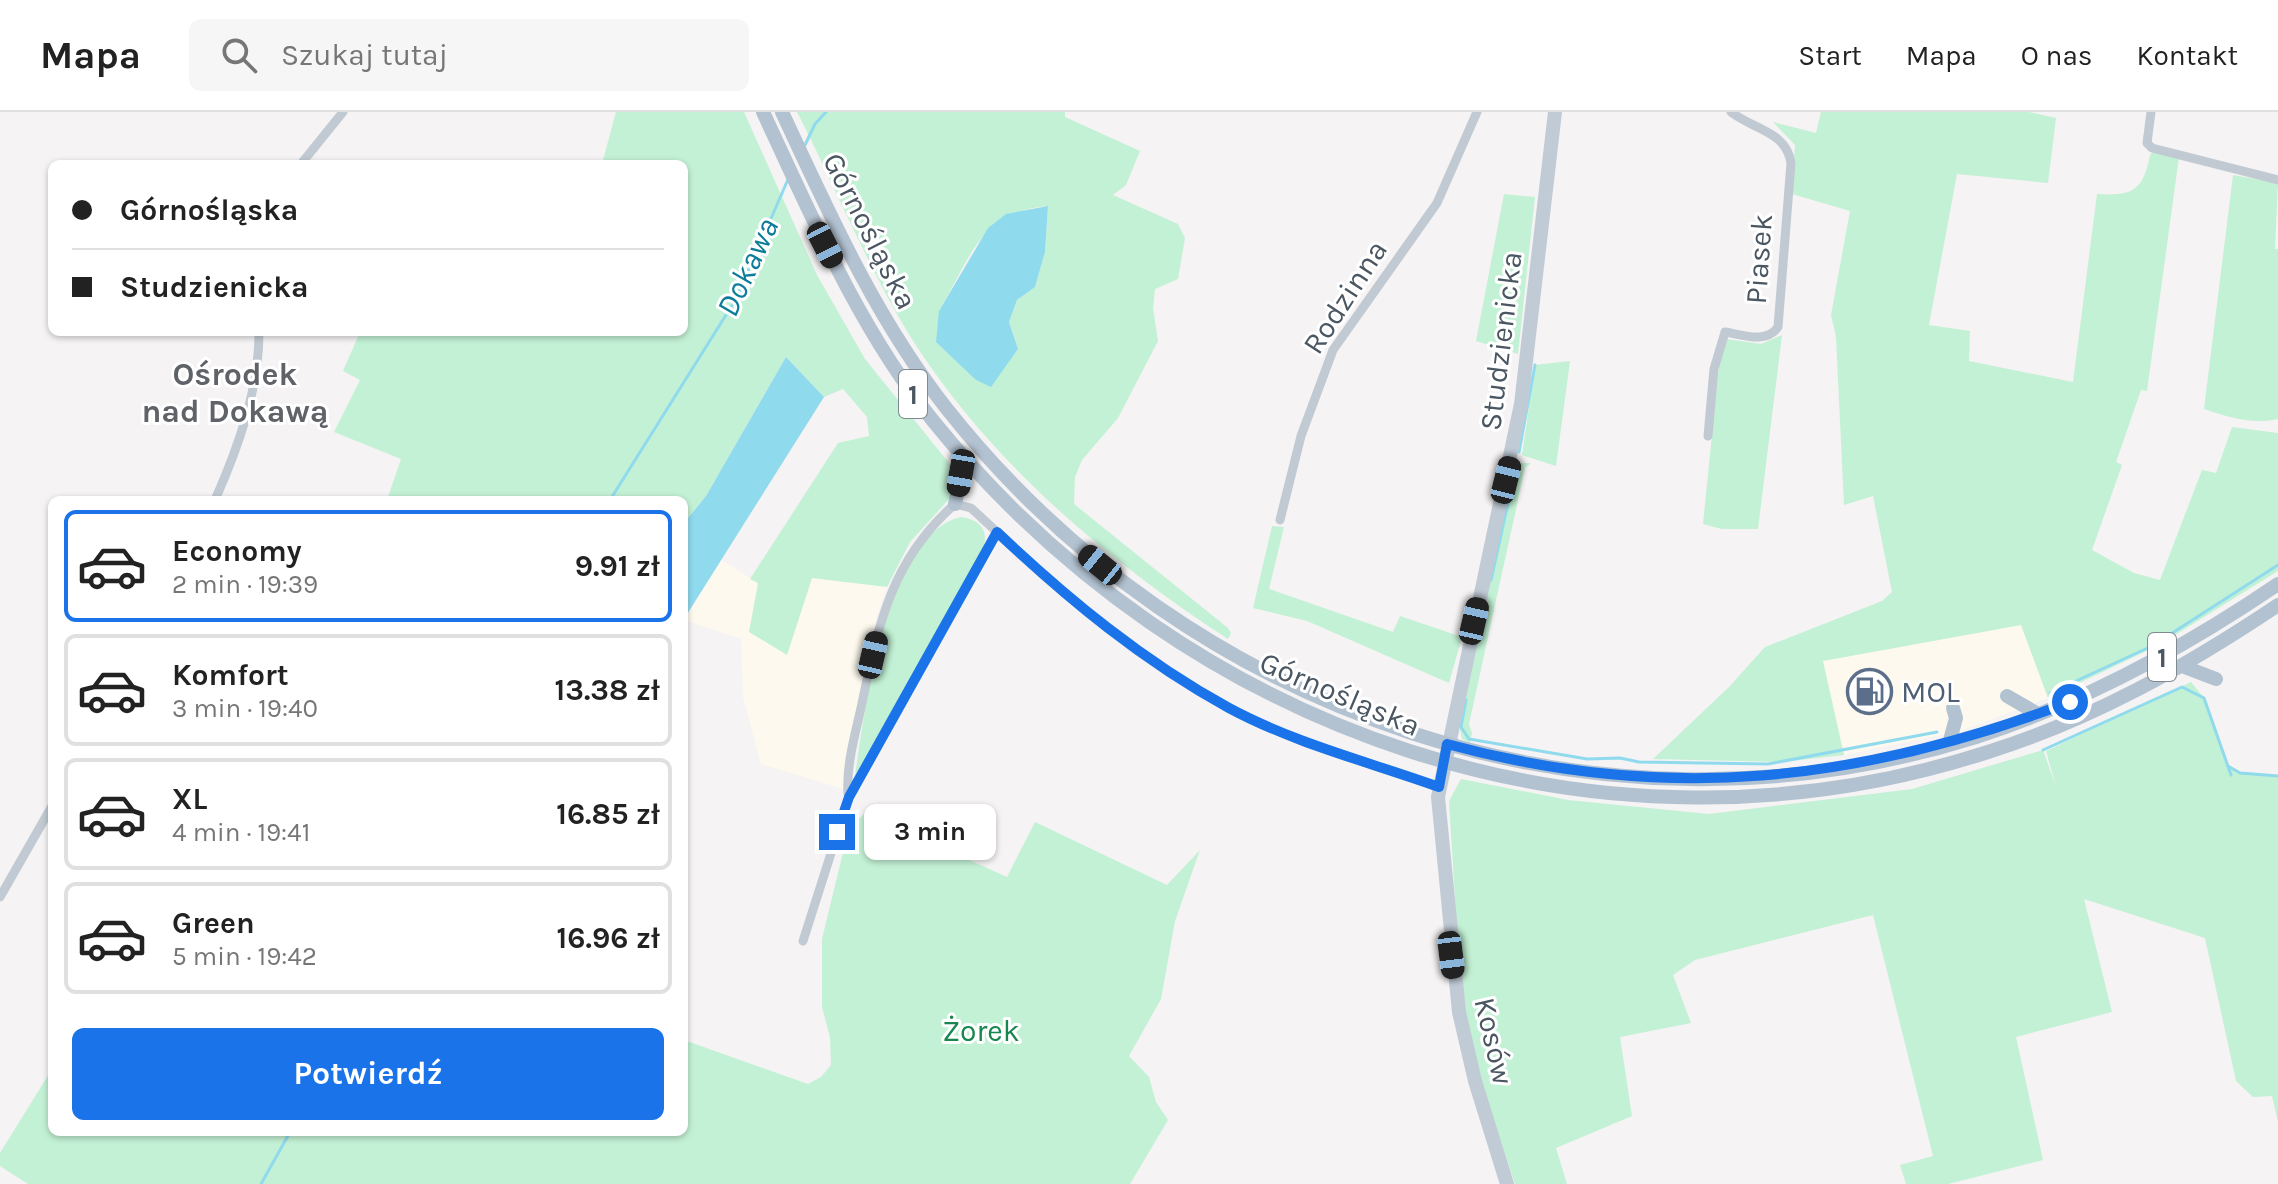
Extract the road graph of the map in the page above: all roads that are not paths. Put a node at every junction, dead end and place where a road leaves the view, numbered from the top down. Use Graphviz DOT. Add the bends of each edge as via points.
graph roads {
  1 [pos="343,112"];
  2 [pos="763,112"];
  3 [pos="782,112"];
  4 [pos="1477,112"];
  5 [pos="1555,112"];
  6 [pos="1731,112"];
  7 [pos="2151,112"];
  8 [pos="304,160"];
  9 [pos="2278,180"];
  10 [pos="259,336"];
  11 [pos="1708,436"];
  12 [pos="965,458"];
  13 [pos="216,496"];
  14 [pos="955,504"];
  15 [pos="1280,520"];
  16 [pos="997,532"];
  17 [pos="2278,584"];
  18 [pos="2278,605"];
  19 [pos="2182,666"];
  20 [pos="2216,679"];
  21 [pos="2007,696"];
  22 [pos="1953,708"];
  23 [pos="2038,714"];
  24 [pos="1447,744"];
  25 [pos="1949,744"];
  26 [pos="1443,763"];
  27 [pos="1439,787"];
  28 [pos="849,797"];
  29 [pos="48,813"];
  30 [pos="0,897"];
  31 [pos="803,941"];
  32 [pos="1507,1184"];
  1 -- 8 [label="street"];
  2 -- 12 [label="main road, Górnośląska / 1" via="882,349"];
  3 -- 24 [label="main road, Górnośląska / 1" via="868,289 916,369 1003,473 1066,536 1145,599 1251,666 1333,705"];
  4 -- 15 [label="street, Rodzinna" via="1437,203 1333,350 1301,436"];
  5 -- 24 [label="street, Studzienicka" via="1521,404"];
  6 -- 11 [label="street, Piasek" via="1780,138 1789,148 1791,163 1778,327 1762,338 1725,332 1717,354"];
  7 -- 9 [label="street" via="2147,143 2152,148"];
  10 -- 13 [label="street" via="248,406"];
  12 -- 14 [label="main road"];
  12 -- 26 [label="main road, Górnośląska / 1" via="1054,550 1163,634 1242,682 1313,716"];
  14 -- 16 [label="street" via="971,508"];
  14 -- 28 [label="street" via="920,539 891,590 856,732"];
  16 -- 27 [label="street" via="1118,637 1231,709 1291,736"];
  16 -- 28 [label="street"];
  17 -- 23 [label="main road, Górnośląska / 1" via="2175,650"];
  18 -- 19 [label="main road, Górnośląska / 1"];
  19 -- 20 [label="main road"];
  19 -- 26 [label="main road, Górnośląska / 1" via="2099,709 1987,753 1809,790 1718,797 1612,793"];
  21 -- 23 [label="main road"];
  22 -- 25 [label="main road" via="1956,718"];
  23 -- 25 [label="main road, Górnośląska / 1"];
  24 -- 25 [label="main road, Górnośląska / 1" via="1564,769 1712,779 1844,766"];
  24 -- 26 [label="street, Studzienicka"];
  26 -- 27 [label="street, Kosów"];
  27 -- 32 [label="street, Kosów" via="1459,1012"];
  28 -- 31 [label="street"];
  29 -- 30 [label="street"];
}
